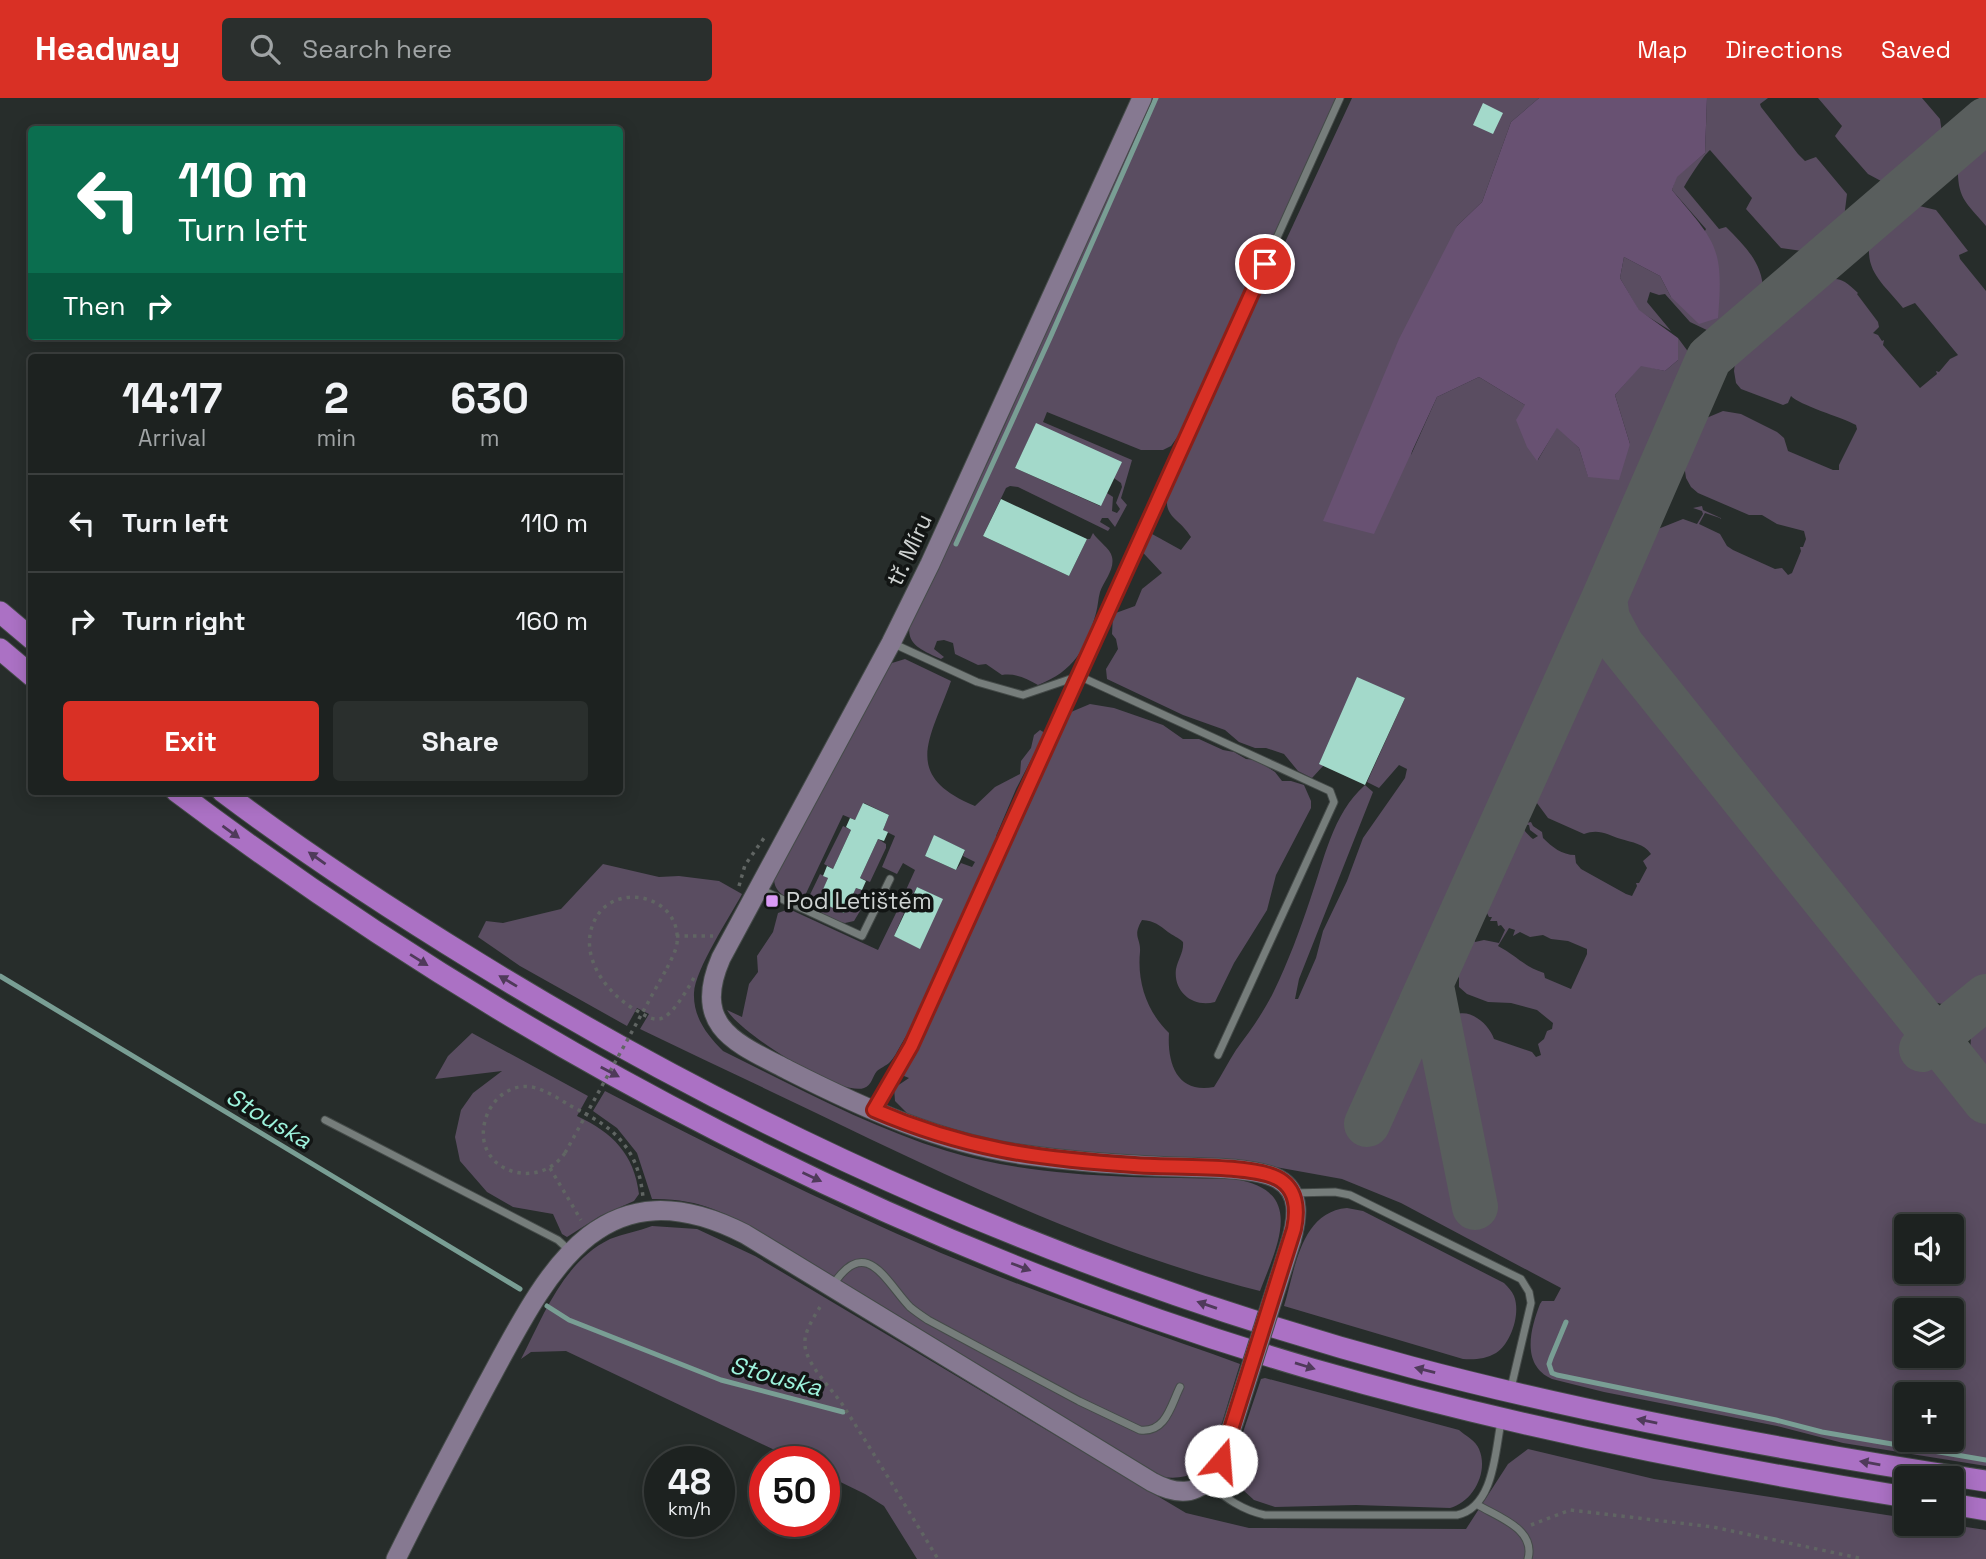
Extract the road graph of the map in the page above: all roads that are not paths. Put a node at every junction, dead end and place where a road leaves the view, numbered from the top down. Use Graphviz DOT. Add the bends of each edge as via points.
graph roads {
  1 [pos="1142,98"];
  2 [pos="1340,98"];
  3 [pos="0,612"];
  4 [pos="28,636"];
  5 [pos="891,643"];
  6 [pos="0,649"];
  7 [pos="28,673"];
  8 [pos="1079,676"];
  9 [pos="182,795"];
  10 [pos="228,795"];
  11 [pos="890,879"];
  12 [pos="758,888"];
  13 [pos="1218,1055"];
  14 [pos="874,1110"];
  15 [pos="325,1120"];
  16 [pos="1292,1193"];
  17 [pos="570,1251"];
  18 [pos="833,1286"];
  19 [pos="1180,1387"];
  20 [pos="1510,1391"];
  21 [pos="1502,1419"];
  22 [pos="1986,1482"];
  23 [pos="1206,1483"];
  24 [pos="1894,1495"];
  25 [pos="1478,1504"];
  26 [pos="1964,1506"];
  27 [pos="1986,1510"];
  28 [pos="396,1559"];
  29 [pos="1528,1559"];
  1 -- 5 [label="main road, tř. Míru"];
  2 -- 8 [label="lane"];
  3 -- 4 [label="highway"];
  5 -- 8 [label="lane" via="977,682 1023,695"];
  5 -- 12 [label="main road, tř. Míru"];
  6 -- 7 [label="highway"];
  8 -- 13 [label="lane" via="1329,791 1334,802"];
  8 -- 14 [label="lane" via="911,1046"];
  9 -- 21 [label="highway, one-way" via="322,896 452,981 550,1040 787,1165 973,1248 1191,1330 1309,1368"];
  20 -- 10 [label="highway, one-way" via="1316,1340 1121,1275 998,1228 838,1158 566,1016 359,888"];
  11 -- 12 [label="lane" via="862,936"];
  12 -- 14 [label="main road, tř. Míru" via="716,969 710,997 714,1015 745,1047"];
  14 -- 16 [label="main road" via="985,1148 1062,1160 1258,1173 1279,1179"];
  15 -- 17 [label="lane" via="558,1240"];
  16 -- 20 [label="lane" via="1350,1195 1521,1279 1531,1303"];
  16 -- 23 [label="main road, bridge" via="1296,1209 1291,1241 1221,1461"];
  17 -- 18 [label="main road" via="618,1219 669,1211 715,1220"];
  17 -- 28 [label="main road" via="530,1304"];
  18 -- 19 [label="lane" via="847,1268 861,1263 873,1266 928,1320 1140,1430 1164,1422"];
  18 -- 23 [label="main road" via="1157,1485 1186,1492"];
  22 -- 20 [label="highway, one-way" via="1742,1441"];
  21 -- 24 [label="highway"];
  21 -- 25 [label="lane"];
  23 -- 25 [label="lane" via="1250,1512 1265,1515 1457,1515"];
  25 -- 29 [label="lane" via="1524,1534"];
  26 -- 27 [label="highway"];
}
